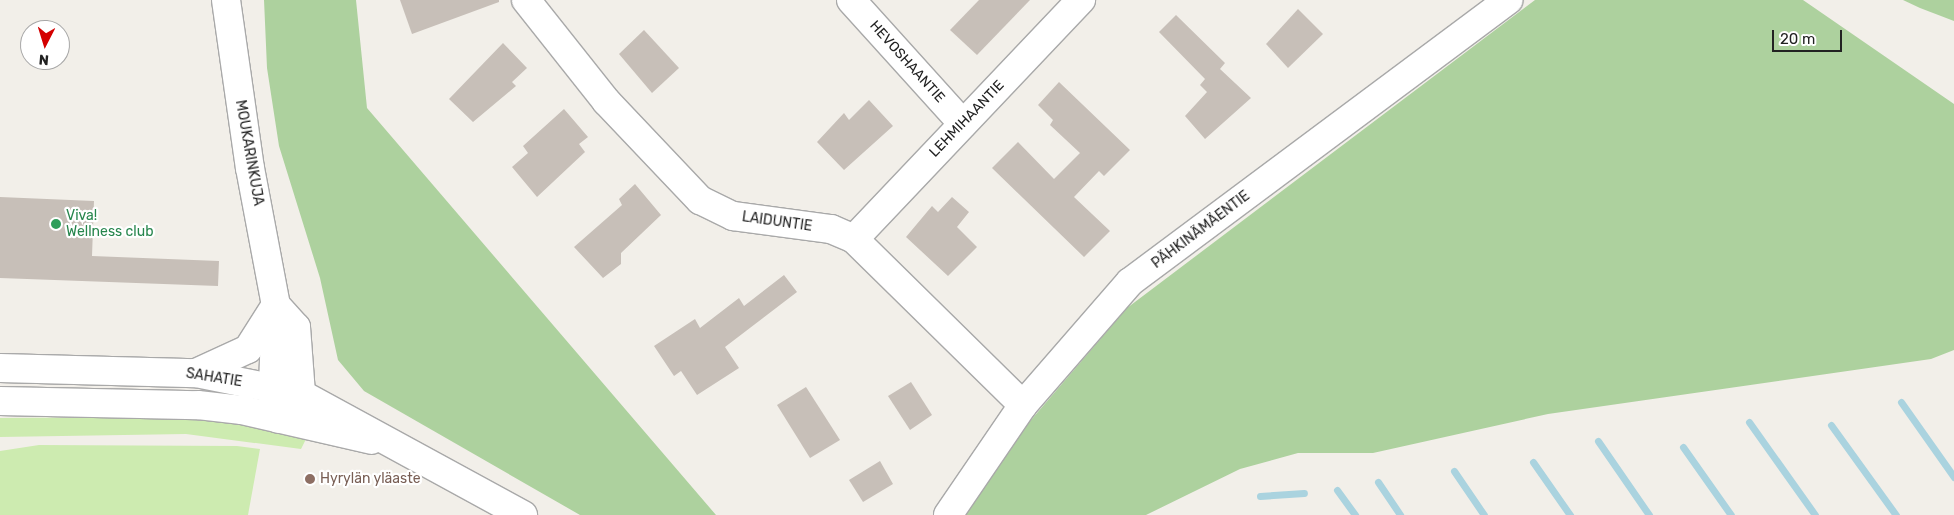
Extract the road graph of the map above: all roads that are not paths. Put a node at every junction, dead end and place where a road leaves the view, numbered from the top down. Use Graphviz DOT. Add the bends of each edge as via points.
graph roads {
  1 [pos="226,0"];
  2 [pos="526,0"];
  3 [pos="852,0"];
  4 [pos="1081,0"];
  5 [pos="1509,0"];
  6 [pos="963,124"];
  7 [pos="854,239"];
  8 [pos="276,305"];
  9 [pos="0,368"];
  10 [pos="196,373"];
  11 [pos="273,388"];
  12 [pos="301,394"];
  13 [pos="0,401"];
  14 [pos="1023,405"];
  15 [pos="278,419"];
  16 [pos="383,442"];
  17 [pos="523,515"];
  18 [pos="948,515"];
  1 -- 8 [label="street, MOUKARINKUJA" via="250,168"];
  2 -- 7 [label="street, LAIDUNTIE" via="606,100 700,200 733,216 831,229"];
  3 -- 6 [label="street, HEVOSHAANTIE"];
  4 -- 6 [label="street, LEHMIHAANTIE"];
  5 -- 14 [label="street, PÄHKINÄMÄENTIE" via="1130,282"];
  6 -- 7 [label="street, LEHMIHAANTIE"];
  7 -- 14 [label="street, LAIDUNTIE"];
  8 -- 10 [label="street" via="248,349"];
  8 -- 11 [label="street, MOUKARINKUJA"];
  8 -- 12 [label="street" via="296,327"];
  9 -- 10 [label="street, SAHATIE"];
  10 -- 11 [label="street, SAHATIE"];
  11 -- 12 [label="street, SAHATIE"];
  11 -- 15 [label="street, MOUKARINKUJA"];
  12 -- 15 [label="street"];
  12 -- 16 [label="street, SAHATIE" via="331,407"];
  13 -- 15 [label="street, SAHATIE" via="198,405"];
  14 -- 18 [label="street, PÄHKINÄMÄENTIE"];
  15 -- 16 [label="street, SAHATIE"];
  16 -- 17 [label="street, SAHATIE"];
}
